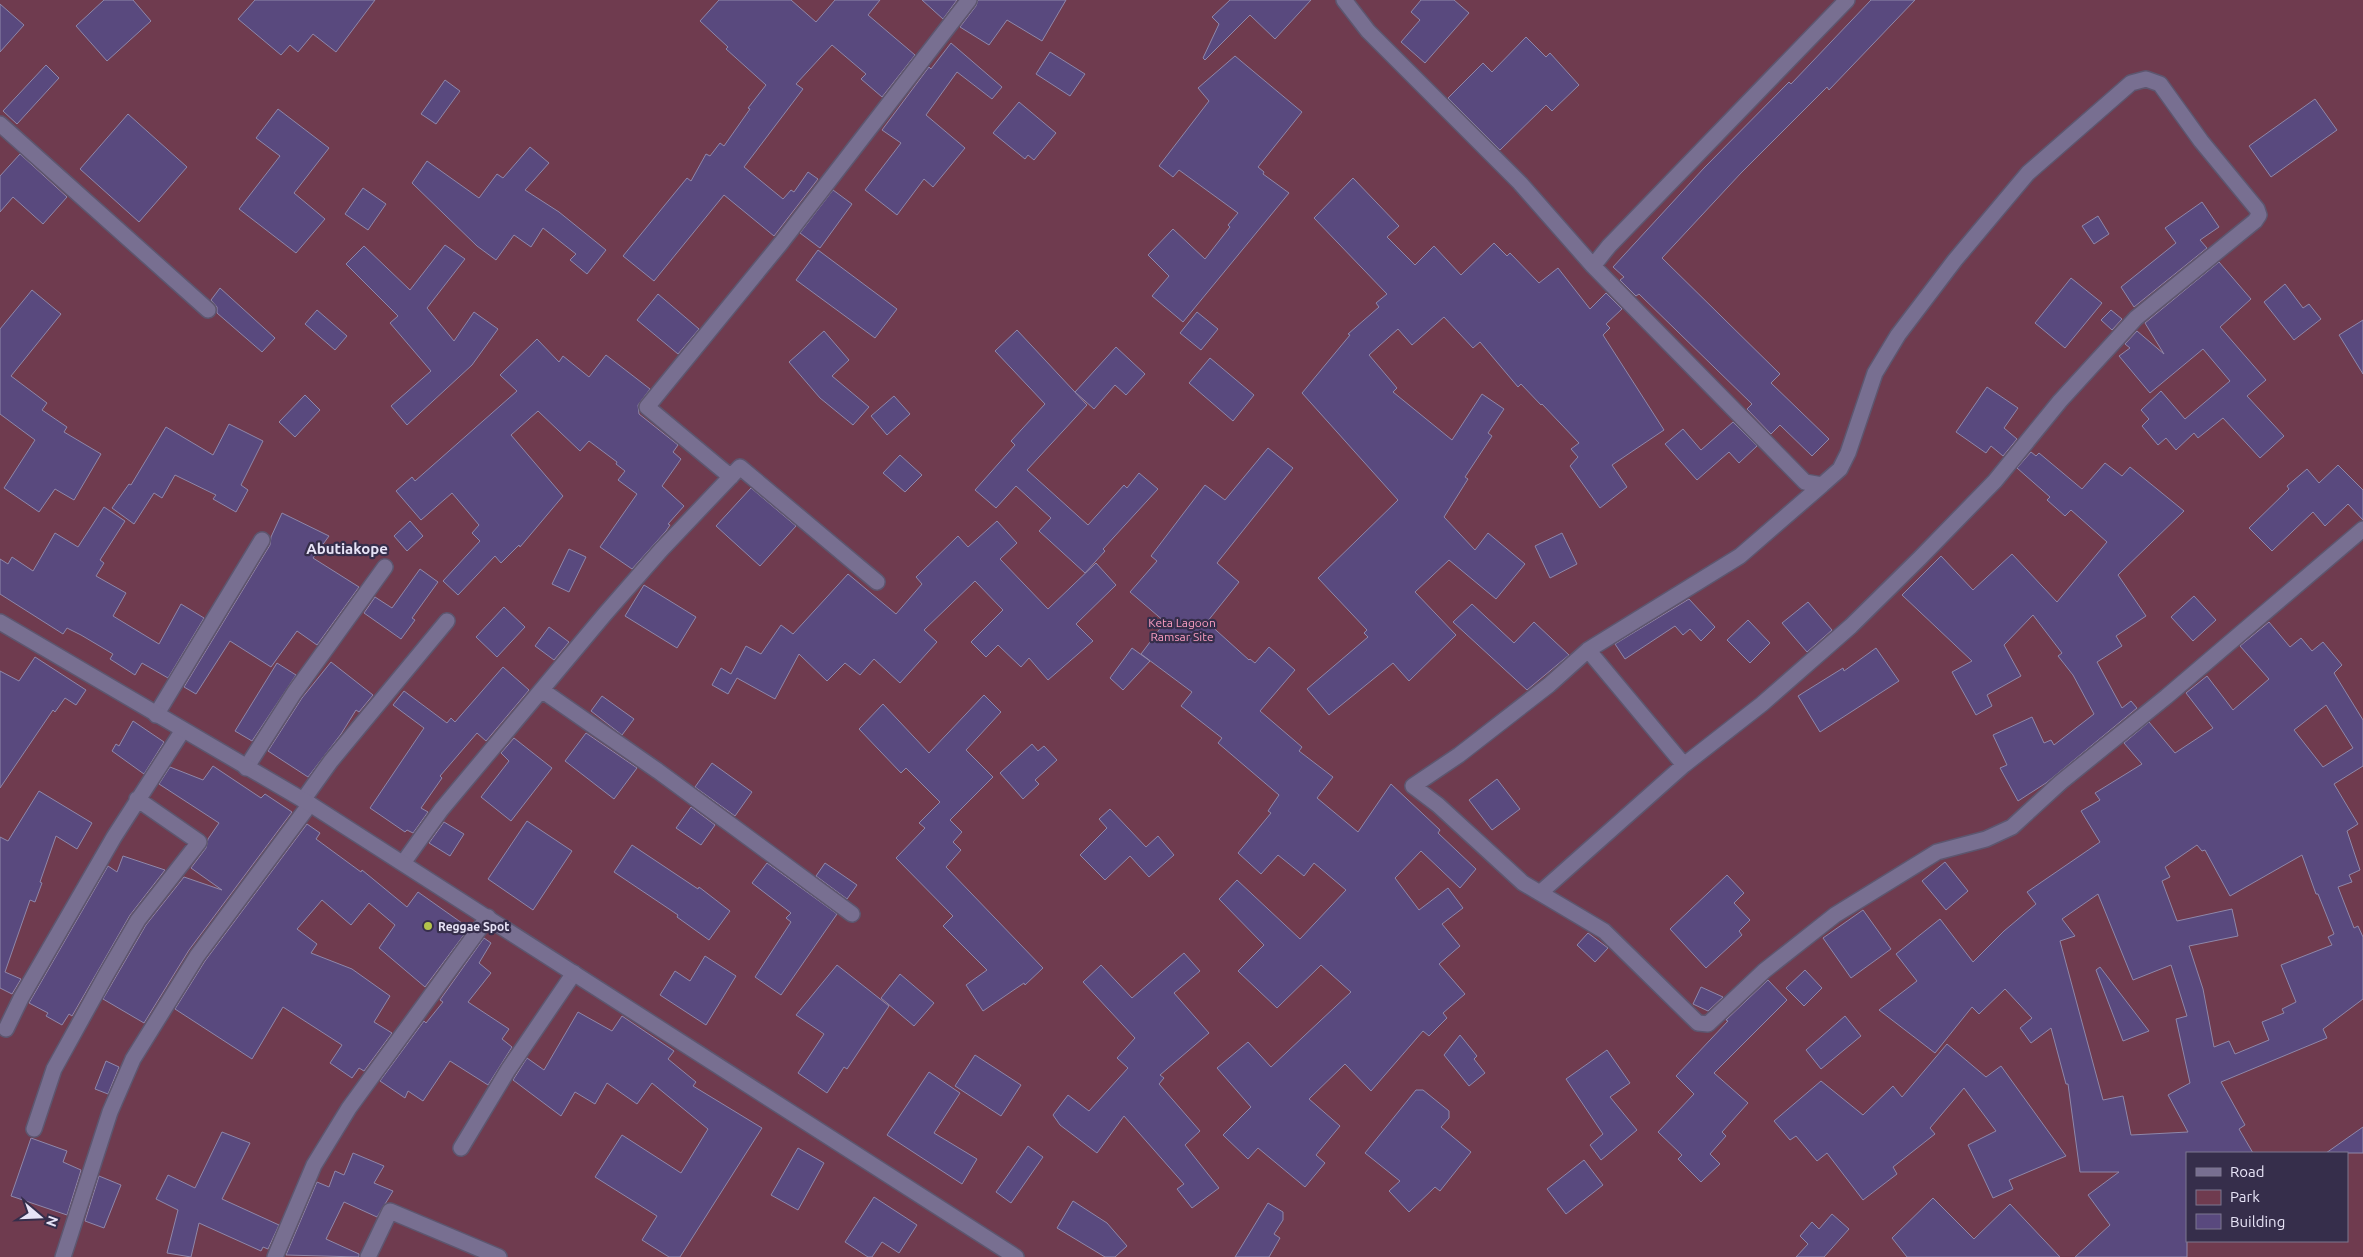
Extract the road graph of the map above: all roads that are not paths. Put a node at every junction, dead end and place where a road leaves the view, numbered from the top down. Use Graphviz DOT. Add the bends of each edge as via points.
graph roads {
  1 [pos="969,0"];
  2 [pos="1344,0"];
  3 [pos="1846,0"];
  4 [pos="0,124"];
  5 [pos="1593,266"];
  6 [pos="208,310"];
  7 [pos="731,477"];
  8 [pos="1822,485"];
  9 [pos="2363,529"];
  10 [pos="262,540"];
  11 [pos="386,567"];
  12 [pos="877,582"];
  13 [pos="447,621"];
  14 [pos="0,622"];
  15 [pos="1588,650"];
  16 [pos="543,692"];
  17 [pos="156,715"];
  18 [pos="183,730"];
  19 [pos="1684,765"];
  20 [pos="246,768"];
  21 [pos="137,799"];
  22 [pos="306,802"];
  23 [pos="403,862"];
  24 [pos="1541,892"];
  25 [pos="852,914"];
  26 [pos="488,917"];
  27 [pos="574,973"];
  28 [pos="6,1029"];
  29 [pos="34,1129"];
  30 [pos="461,1148"];
  31 [pos="63,1257"];
  32 [pos="275,1257"];
  33 [pos="368,1257"];
  34 [pos="499,1257"];
  35 [pos="1016,1257"];
  1 -- 7 [label="street" via="781,243 647,407"];
  2 -- 5 [label="street" via="1368,31 1520,183"];
  3 -- 5 [label="street"];
  4 -- 6 [label="street"];
  5 -- 8 [label="street" via="1805,482"];
  7 -- 12 [label="street" via="740,467"];
  7 -- 16 [label="street" via="654,557"];
  8 -- 15 [label="street" via="1740,556"];
  8 -- 19 [label="street" via="1840,469 1875,373 1898,335 2015,188 2131,83 2146,79 2160,84 2201,141 2257,208 2259,215 2255,221 2136,318 2060,401 1995,481 1851,626 1762,704"];
  9 -- 24 [label="street" via="2012,827 1986,839 1937,852 1835,915 1764,971 1708,1024 1693,1019 1604,931"];
  10 -- 17 [label="street"];
  11 -- 20 [label="street" via="294,693"];
  13 -- 22 [label="street" via="331,761"];
  14 -- 17 [label="street"];
  15 -- 19 [label="street"];
  15 -- 24 [label="street" via="1460,755 1412,786 1438,805 1523,883"];
  16 -- 23 [label="street" via="441,810"];
  16 -- 25 [label="street" via="658,771"];
  17 -- 18 [label="street"];
  18 -- 20 [label="street"];
  18 -- 21 [label="street"];
  19 -- 24 [label="street"];
  20 -- 22 [label="street"];
  21 -- 28 [label="street"];
  21 -- 29 [label="street" via="199,842 138,920 54,1069"];
  22 -- 23 [label="street"];
  22 -- 31 [label="street" via="197,956 133,1059 110,1112"];
  23 -- 26 [label="street"];
  26 -- 27 [label="street"];
  26 -- 32 [label="street" via="349,1108 314,1165"];
  27 -- 30 [label="street" via="508,1070"];
  27 -- 35 [label="street"];
  33 -- 34 [label="street" via="390,1211"];
}
